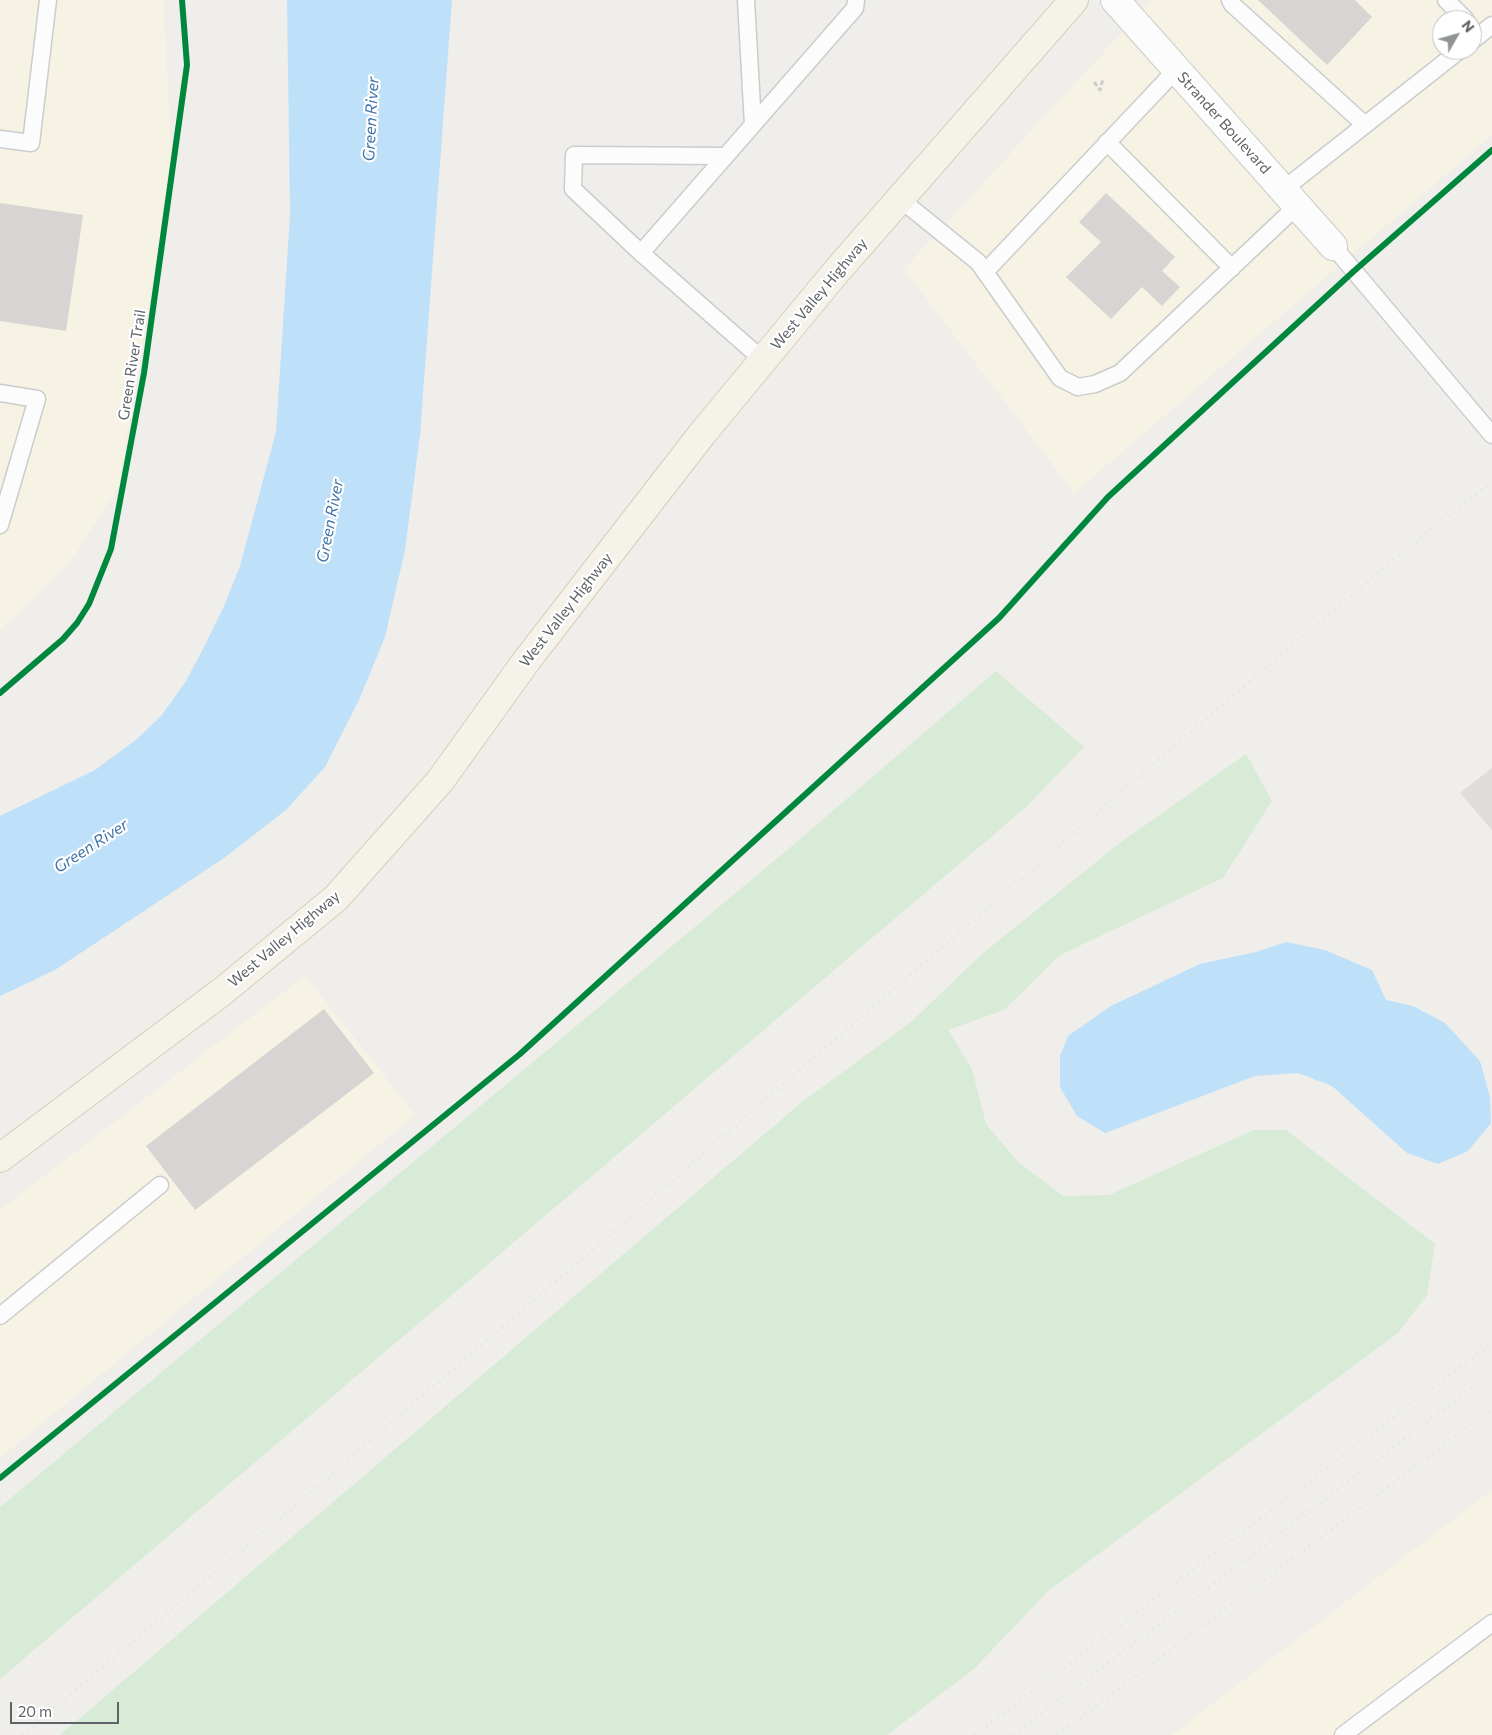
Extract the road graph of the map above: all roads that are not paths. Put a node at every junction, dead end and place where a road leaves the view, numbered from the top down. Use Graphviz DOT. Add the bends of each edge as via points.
graph roads {
  1 [pos="48,0"];
  2 [pos="746,0"];
  3 [pos="856,0"];
  4 [pos="1074,0"];
  5 [pos="1114,0"];
  6 [pos="1230,0"];
  7 [pos="1446,0"];
  8 [pos="1456,10"];
  9 [pos="1447,60"];
  10 [pos="1176,70"];
  11 [pos="753,125"];
  12 [pos="1365,125"];
  13 [pos="0,139"];
  14 [pos="1108,142"];
  15 [pos="725,156"];
  16 [pos="1291,197"];
  17 [pos="900,199"];
  18 [pos="1333,246"];
  19 [pos="641,253"];
  20 [pos="1232,268"];
  21 [pos="985,272"];
  22 [pos="763,360"];
  23 [pos="0,393"];
  24 [pos="1492,435"];
  25 [pos="0,525"];
  26 [pos="0,1158"];
  27 [pos="160,1185"];
  28 [pos="0,1316"];
  29 [pos="1492,1624"];
  30 [pos="1343,1735"];
  1 -- 13 [label="lane" via="31,143"];
  2 -- 11 [label="lane"];
  3 -- 11 [label="lane" via="855,8"];
  4 -- 17 [label="main road, West Valley Highway"];
  5 -- 10 [label="street, Strander Boulevard"];
  6 -- 12 [label="lane"];
  7 -- 8 [label="lane"];
  9 -- 12 [label="lane"];
  10 -- 14 [label="lane"];
  10 -- 16 [label="street, Strander Boulevard"];
  11 -- 15 [label="lane"];
  12 -- 16 [label="lane"];
  14 -- 20 [label="lane"];
  14 -- 21 [label="lane"];
  15 -- 19 [label="lane"];
  15 -- 19 [label="lane" via="574,155 573,189"];
  16 -- 18 [label="street, Strander Boulevard"];
  16 -- 20 [label="lane"];
  17 -- 21 [label="lane" via="978,262"];
  17 -- 22 [label="main road, West Valley Highway"];
  18 -- 24 [label="lane"];
  19 -- 22 [label="lane"];
  20 -- 21 [label="lane" via="1120,373 1095,384 1078,387 1060,378"];
  22 -- 26 [label="main road, West Valley Highway" via="527,660 440,781 336,898 223,991"];
  23 -- 25 [label="lane" via="37,399"];
  27 -- 28 [label="lane"];
  29 -- 30 [label="lane"];
}
